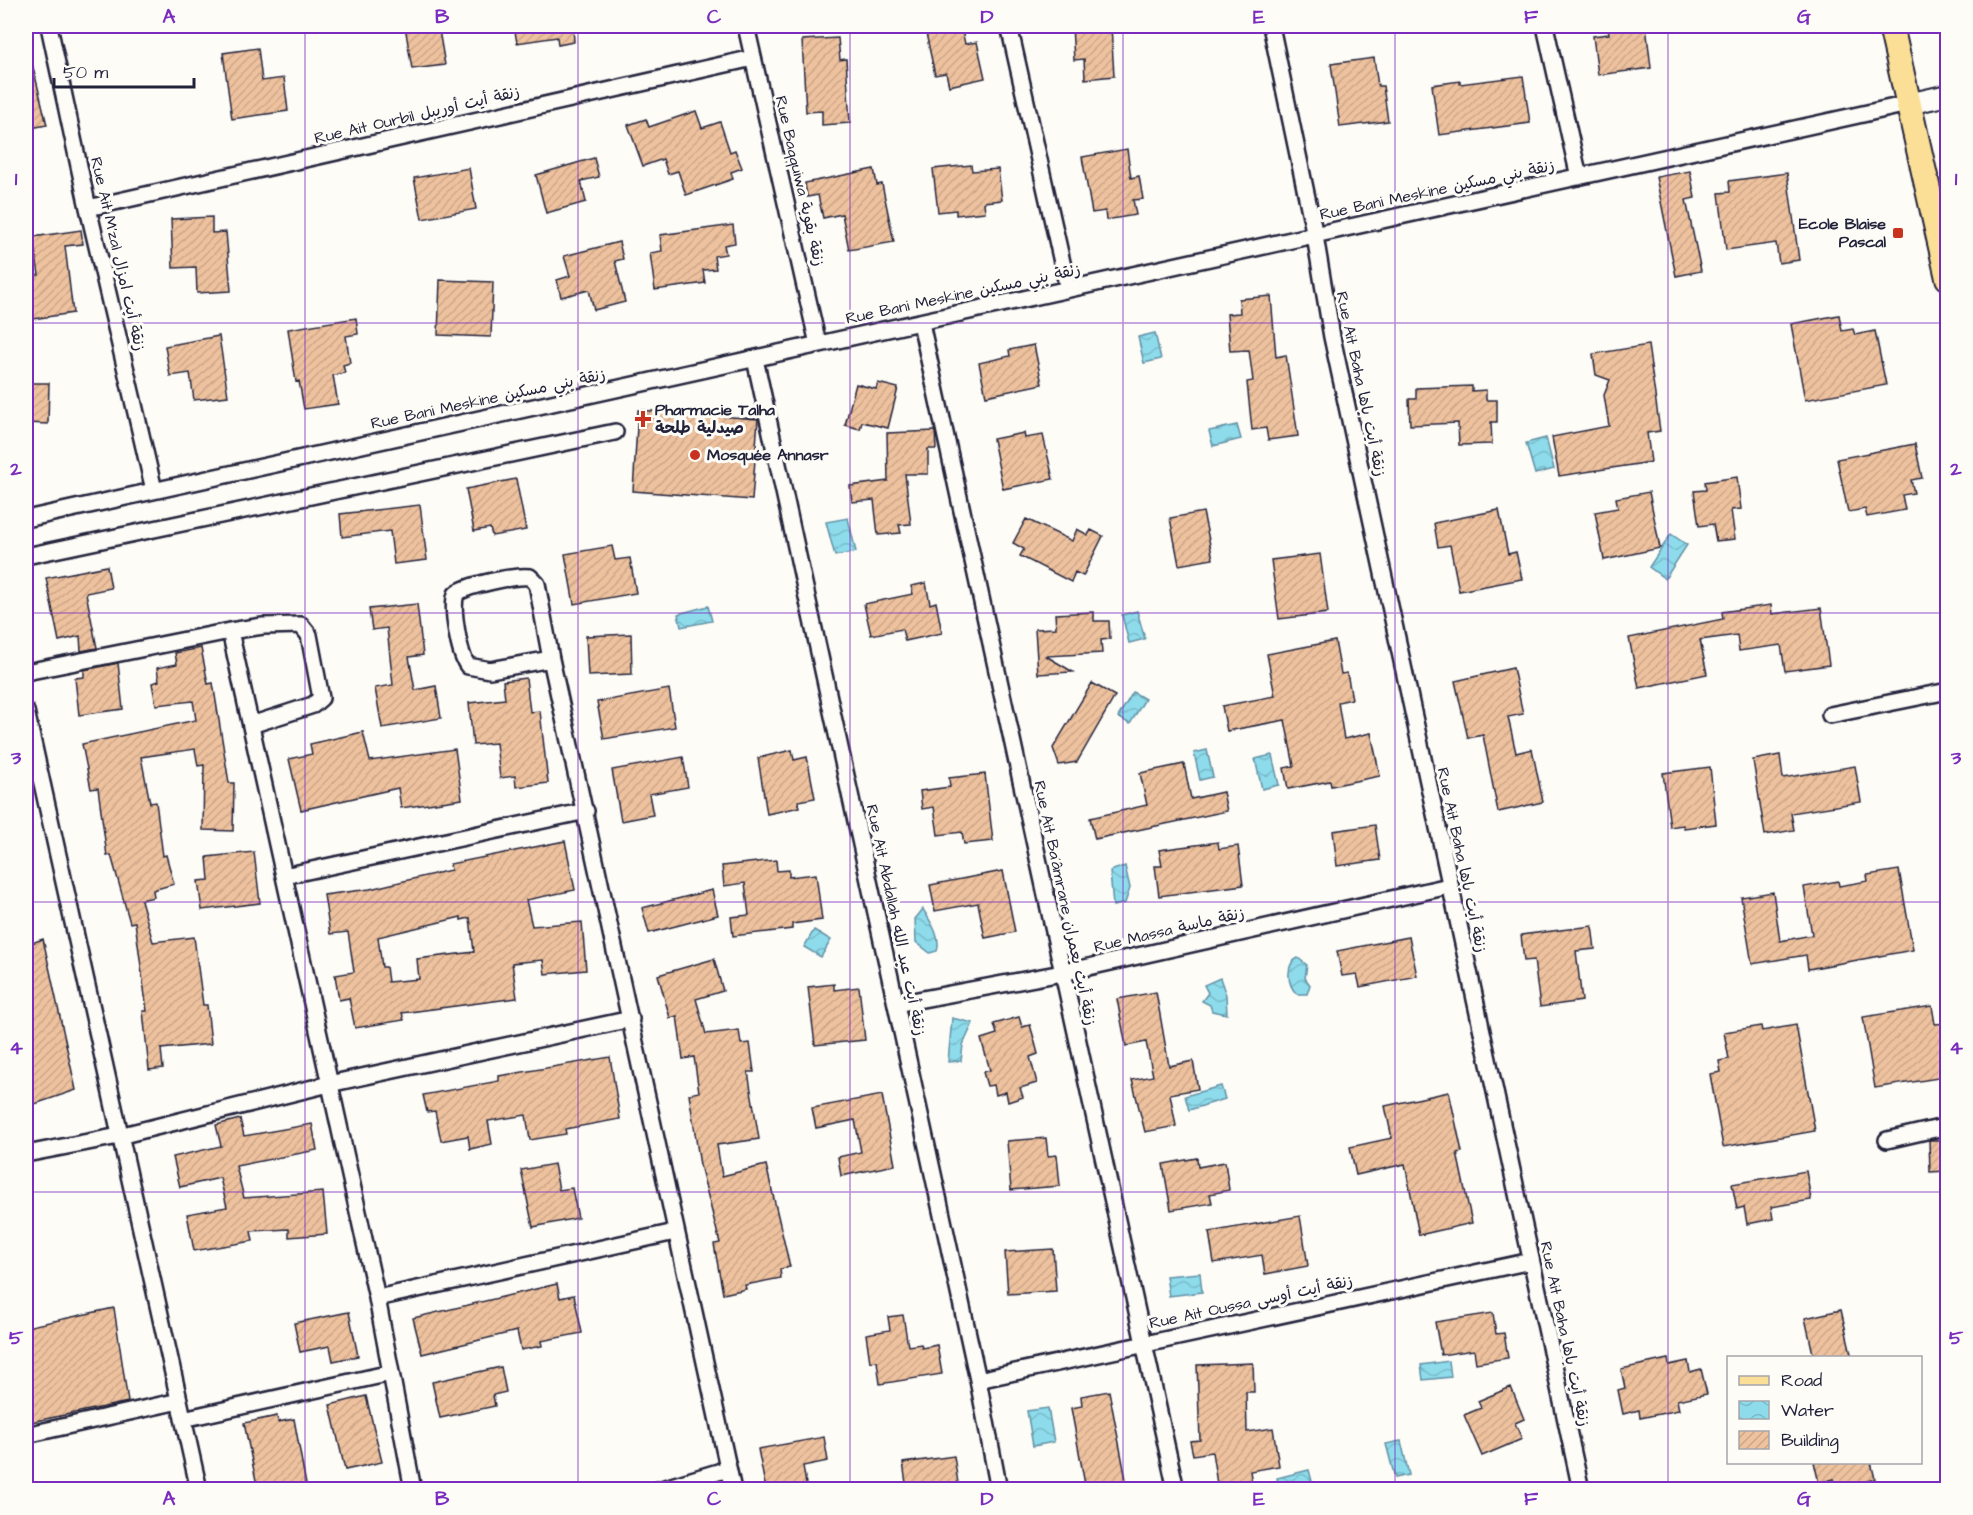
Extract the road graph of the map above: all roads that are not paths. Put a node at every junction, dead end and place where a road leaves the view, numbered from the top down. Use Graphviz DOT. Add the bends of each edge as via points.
graph roads {
  1 [pos="49,26"];
  2 [pos="746,26"];
  3 [pos="1009,26"];
  4 [pos="1271,26"];
  5 [pos="1545,26"];
  6 [pos="1891,26"];
  7 [pos="753,58"];
  8 [pos="1947,95"];
  9 [pos="1908,104"];
  10 [pos="1579,177"];
  11 [pos="88,208"];
  12 [pos="1315,236"];
  13 [pos="1947,278"];
  14 [pos="1068,289"];
  15 [pos="921,323"];
  16 [pos="818,344"];
  17 [pos="755,359"];
  18 [pos="615,432"];
  19 [pos="154,490"];
  20 [pos="26,519"];
  21 [pos="26,556"];
  22 [pos="230,631"];
  23 [pos="551,659"];
  24 [pos="26,672"];
  25 [pos="1947,691"];
  26 [pos="26,711"];
  27 [pos="1830,715"];
  28 [pos="251,725"];
  29 [pos="586,811"];
  30 [pos="284,876"];
  31 [pos="1449,886"];
  32 [pos="1062,973"];
  33 [pos="896,1004"];
  34 [pos="631,1019"];
  35 [pos="329,1084"];
  36 [pos="1947,1126"];
  37 [pos="119,1136"];
  38 [pos="1887,1140"];
  39 [pos="26,1154"];
  40 [pos="675,1232"];
  41 [pos="1531,1262"];
  42 [pos="377,1298"];
  43 [pos="1145,1343"];
  44 [pos="391,1372"];
  45 [pos="978,1380"];
  46 [pos="179,1401"];
  47 [pos="183,1419"];
  48 [pos="26,1435"];
  49 [pos="728,1469"];
  50 [pos="199,1490"];
  51 [pos="413,1490"];
  52 [pos="658,1490"];
  53 [pos="733,1490"];
  54 [pos="999,1490"];
  55 [pos="1176,1490"];
  56 [pos="1581,1490"];
  1 -- 11 [label="street, Rue Ait M'zal زنقة أيت امزال"];
  2 -- 7 [label="street, Rue Baqquiwa زنقة بقوية"];
  3 -- 14 [label="street"];
  4 -- 12 [label="street"];
  5 -- 10 [label="street"];
  6 -- 9 [label="main road"];
  7 -- 11 [label="street, Rue Ait Ourbil زنقة أيت أوريبل"];
  7 -- 16 [label="street, Rue Baqquiwa زنقة بقوية"];
  8 -- 9 [label="street"];
  9 -- 10 [label="street, Rue Bani Meskine زنقة بني مسكين"];
  9 -- 13 [label="main road"];
  10 -- 12 [label="street, Rue Bani Meskine زنقة بني مسكين"];
  11 -- 19 [label="street, Rue Ait M'zal زنقة أيت امزال"];
  12 -- 14 [label="street, Rue Bani Meskine زنقة بني مسكين"];
  12 -- 31 [label="street, Rue Ait Baha زنقة أيت باها" via="1332,337"];
  14 -- 15 [label="street, Rue Bani Meskine زنقة بني مسكين"];
  15 -- 16 [label="street, Rue Bani Meskine زنقة بني مسكين"];
  15 -- 32 [label="street, Rue Ait Ba´âmrane زنقة أيت بعمران"];
  16 -- 17 [label="street, Rue Bani Meskine زنقة بني مسكين"];
  17 -- 19 [label="street, Rue Bani Meskine زنقة بني مسكين"];
  17 -- 33 [label="street, Rue Ait Abdallah زنقة أيت عبد الله"];
  18 -- 21 [label="street"];
  19 -- 20 [label="street, Rue Bani Meskine زنقة بني مسكين"];
  22 -- 24 [label="street"];
  22 -- 28 [label="street"];
  22 -- 28 [label="street" via="290,624 301,625 309,635 321,692 318,702"];
  23 -- 23 [label="street" via="535,580 519,577 465,588 456,594 462,655 468,666 490,670"];
  23 -- 29 [label="street"];
  25 -- 27 [label="street"];
  26 -- 37 [label="street"];
  28 -- 30 [label="street"];
  29 -- 30 [label="street"];
  29 -- 34 [label="street"];
  30 -- 35 [label="street"];
  31 -- 32 [label="street, Rue Massa زنقة ماسة"];
  31 -- 41 [label="street, Rue Ait Baha زنقة أيت باها"];
  32 -- 33 [label="street, Rue Massa زنقة ماسة"];
  32 -- 43 [label="street, Rue Ait Ba´âmrane زنقة أيت بعمران"];
  33 -- 45 [label="street, Rue Ait Abdallah زنقة أيت عبد الله"];
  34 -- 35 [label="street"];
  34 -- 40 [label="street"];
  35 -- 37 [label="street"];
  35 -- 42 [label="street"];
  36 -- 38 [label="street"];
  37 -- 39 [label="street"];
  37 -- 46 [label="street"];
  40 -- 42 [label="street"];
  40 -- 49 [label="street"];
  41 -- 43 [label="street, Rue Ait Oussa زنقة أيت أوسى"];
  41 -- 56 [label="street, Rue Ait Baha زنقة أيت باها"];
  42 -- 44 [label="street"];
  43 -- 45 [label="street, Rue Ait Oussa زنقة أيت أوسى"];
  43 -- 55 [label="street, Rue Ait Ba´âmrane زنقة أيت بعمران"];
  44 -- 47 [label="street"];
  44 -- 51 [label="street"];
  45 -- 54 [label="street, Rue Ait Abdallah زنقة أيت عبد الله"];
  46 -- 47 [label="street"];
  46 -- 48 [label="street"];
  47 -- 50 [label="street"];
  49 -- 52 [label="street"];
  49 -- 53 [label="street"];
}
